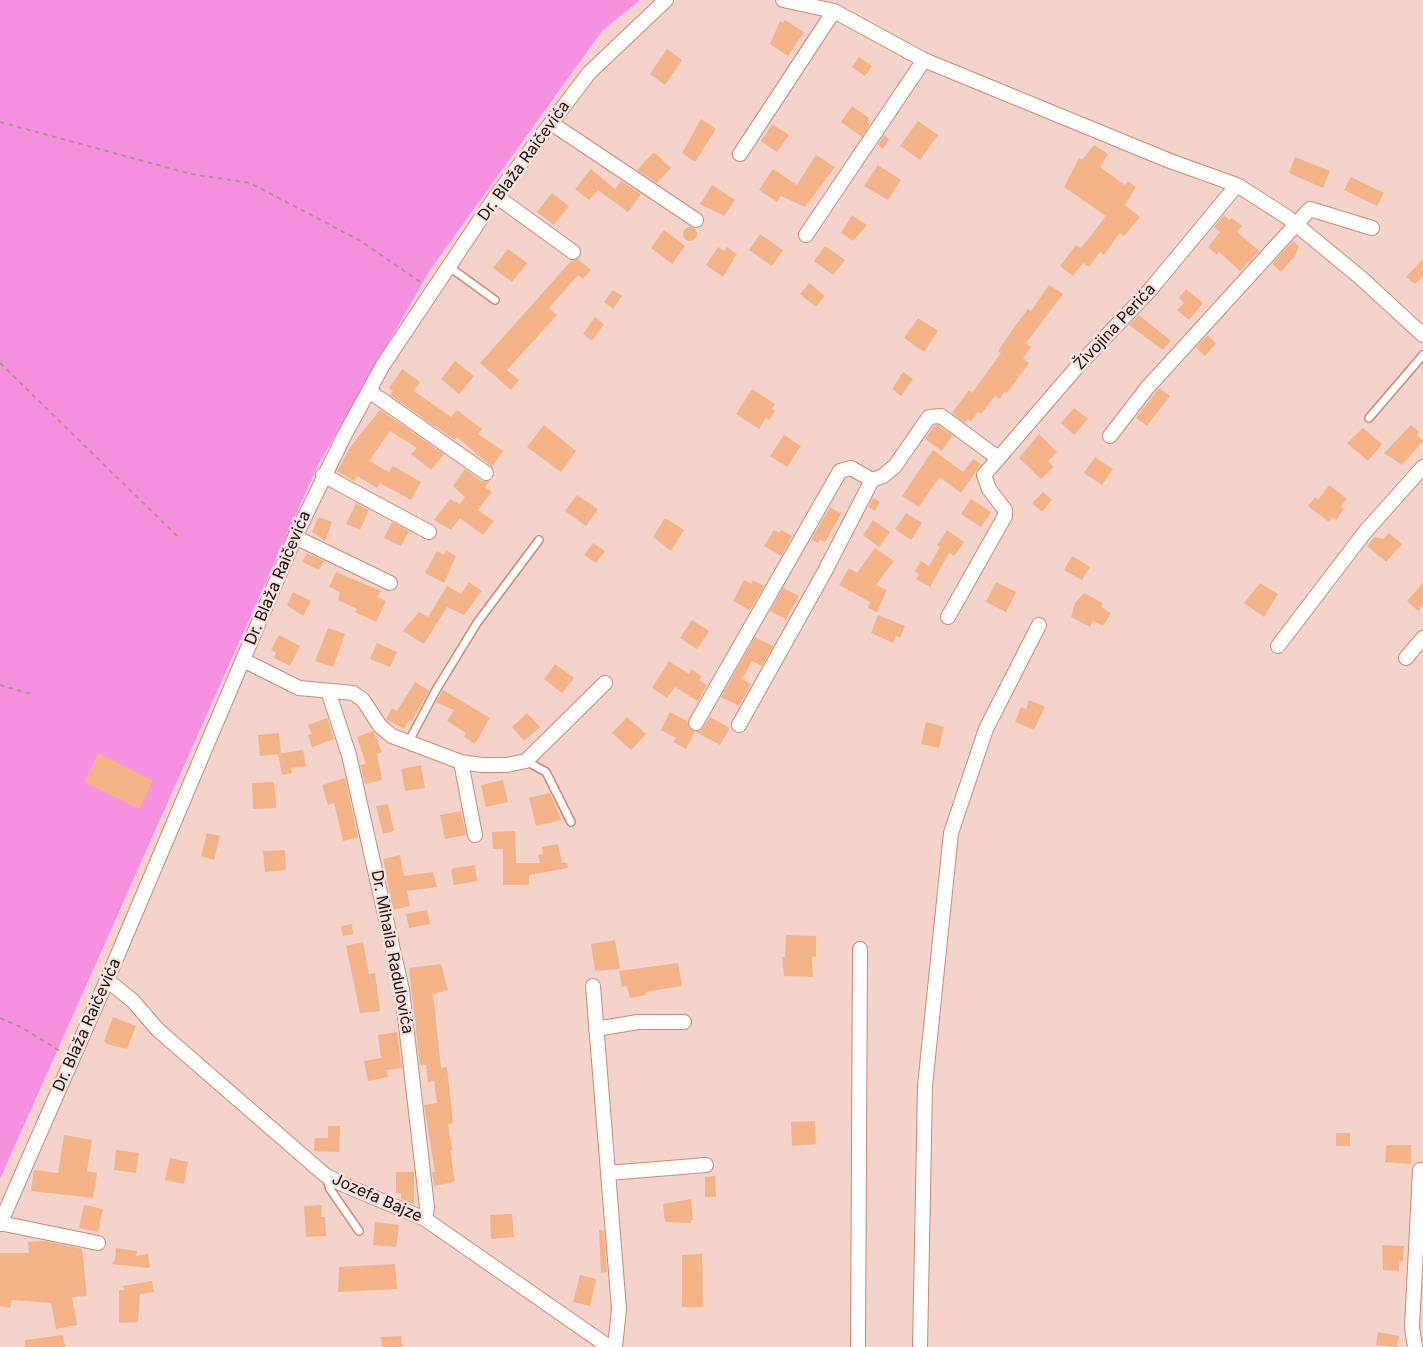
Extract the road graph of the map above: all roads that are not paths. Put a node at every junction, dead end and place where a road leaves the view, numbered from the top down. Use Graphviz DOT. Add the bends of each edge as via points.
graph roads {
  1 [pos="666,0"];
  2 [pos="783,0"];
  3 [pos="830,6"];
  4 [pos="924,60"];
  5 [pos="552,123"];
  6 [pos="740,154"];
  7 [pos="1237,185"];
  8 [pos="496,196"];
  9 [pos="696,220"];
  10 [pos="1296,224"];
  11 [pos="1372,228"];
  12 [pos="806,235"];
  13 [pos="573,252"];
  14 [pos="448,266"];
  15 [pos="495,300"];
  16 [pos="1423,335"];
  17 [pos="1423,355"];
  18 [pos="369,391"];
  19 [pos="1370,418"];
  20 [pos="1110,436"];
  21 [pos="994,462"];
  22 [pos="1423,467"];
  23 [pos="486,473"];
  24 [pos="323,476"];
  25 [pos="872,480"];
  26 [pos="429,532"];
  27 [pos="295,537"];
  28 [pos="539,540"];
  29 [pos="390,583"];
  30 [pos="948,617"];
  31 [pos="1039,625"];
  32 [pos="1423,638"];
  33 [pos="1278,646"];
  34 [pos="1406,658"];
  35 [pos="243,660"];
  36 [pos="605,684"];
  37 [pos="328,691"];
  38 [pos="696,723"];
  39 [pos="739,725"];
  40 [pos="408,743"];
  41 [pos="526,761"];
  42 [pos="461,762"];
  43 [pos="571,822"];
  44 [pos="476,835"];
  45 [pos="860,949"];
  46 [pos="108,980"];
  47 [pos="592,986"];
  48 [pos="684,1022"];
  49 [pos="596,1029"];
  50 [pos="706,1166"];
  51 [pos="1420,1170"];
  52 [pos="608,1173"];
  53 [pos="325,1175"];
  54 [pos="425,1219"];
  55 [pos="0,1224"];
  56 [pos="359,1231"];
  57 [pos="98,1243"];
  58 [pos="609,1347"];
  59 [pos="615,1347"];
  60 [pos="858,1347"];
  61 [pos="920,1347"];
  62 [pos="1415,1347"];
  1 -- 5 [label="street, Dr. Blaža Raičevića" via="589,73"];
  2 -- 3 [label="street"];
  3 -- 4 [label="street"];
  3 -- 6 [label="street"];
  4 -- 7 [label="street"];
  4 -- 12 [label="street"];
  5 -- 8 [label="street, Dr. Blaža Raičevića"];
  5 -- 9 [label="street"];
  7 -- 10 [label="street"];
  7 -- 21 [label="street, Živojina Perića" via="1150,290"];
  8 -- 13 [label="street"];
  8 -- 14 [label="street, Dr. Blaža Raičevića"];
  10 -- 11 [label="street" via="1310,209"];
  10 -- 16 [label="street"];
  10 -- 20 [label="street" via="1147,388"];
  14 -- 15 [label="lane"];
  14 -- 18 [label="street, Dr. Blaža Raičevića"];
  17 -- 19 [label="lane"];
  18 -- 23 [label="street"];
  18 -- 24 [label="street, Dr. Blaža Raičevića"];
  21 -- 25 [label="street" via="935,415 929,417 890,472"];
  21 -- 30 [label="street" via="984,475 985,483 1002,504 1005,516"];
  22 -- 33 [label="street" via="1365,532"];
  24 -- 26 [label="street"];
  24 -- 27 [label="street, Dr. Blaža Raičevića"];
  25 -- 38 [label="street" via="851,468 840,471"];
  25 -- 39 [label="street"];
  27 -- 29 [label="street"];
  27 -- 35 [label="street, Dr. Blaža Raičevića"];
  28 -- 40 [label="lane" via="477,623"];
  31 -- 61 [label="street" via="986,729 951,833 925,1086"];
  32 -- 34 [label="street"];
  35 -- 37 [label="street" via="287,684"];
  35 -- 46 [label="street, Dr. Blaža Raičevića"];
  36 -- 41 [label="street"];
  37 -- 40 [label="street" via="357,695 385,731"];
  37 -- 54 [label="street, Dr. Mihaila Radulovića" via="350,755 402,990 427,1207"];
  40 -- 42 [label="street"];
  41 -- 42 [label="street" via="493,766"];
  41 -- 43 [label="lane" via="546,772"];
  42 -- 44 [label="street"];
  45 -- 60 [label="street"];
  46 -- 53 [label="street, Jozefa Bajze" via="158,1030"];
  46 -- 55 [label="street, Dr. Blaža Raičevića"];
  47 -- 49 [label="street"];
  48 -- 49 [label="street" via="638,1022"];
  49 -- 52 [label="street"];
  50 -- 52 [label="street"];
  51 -- 62 [label="street" via="1412,1327"];
  52 -- 59 [label="street" via="619,1309"];
  53 -- 54 [label="street, Jozefa Bajze"];
  53 -- 56 [label="lane"];
  54 -- 58 [label="street, Jozefa Bajze"];
  55 -- 57 [label="street, Dr. Blaža Raičevića"];
}
